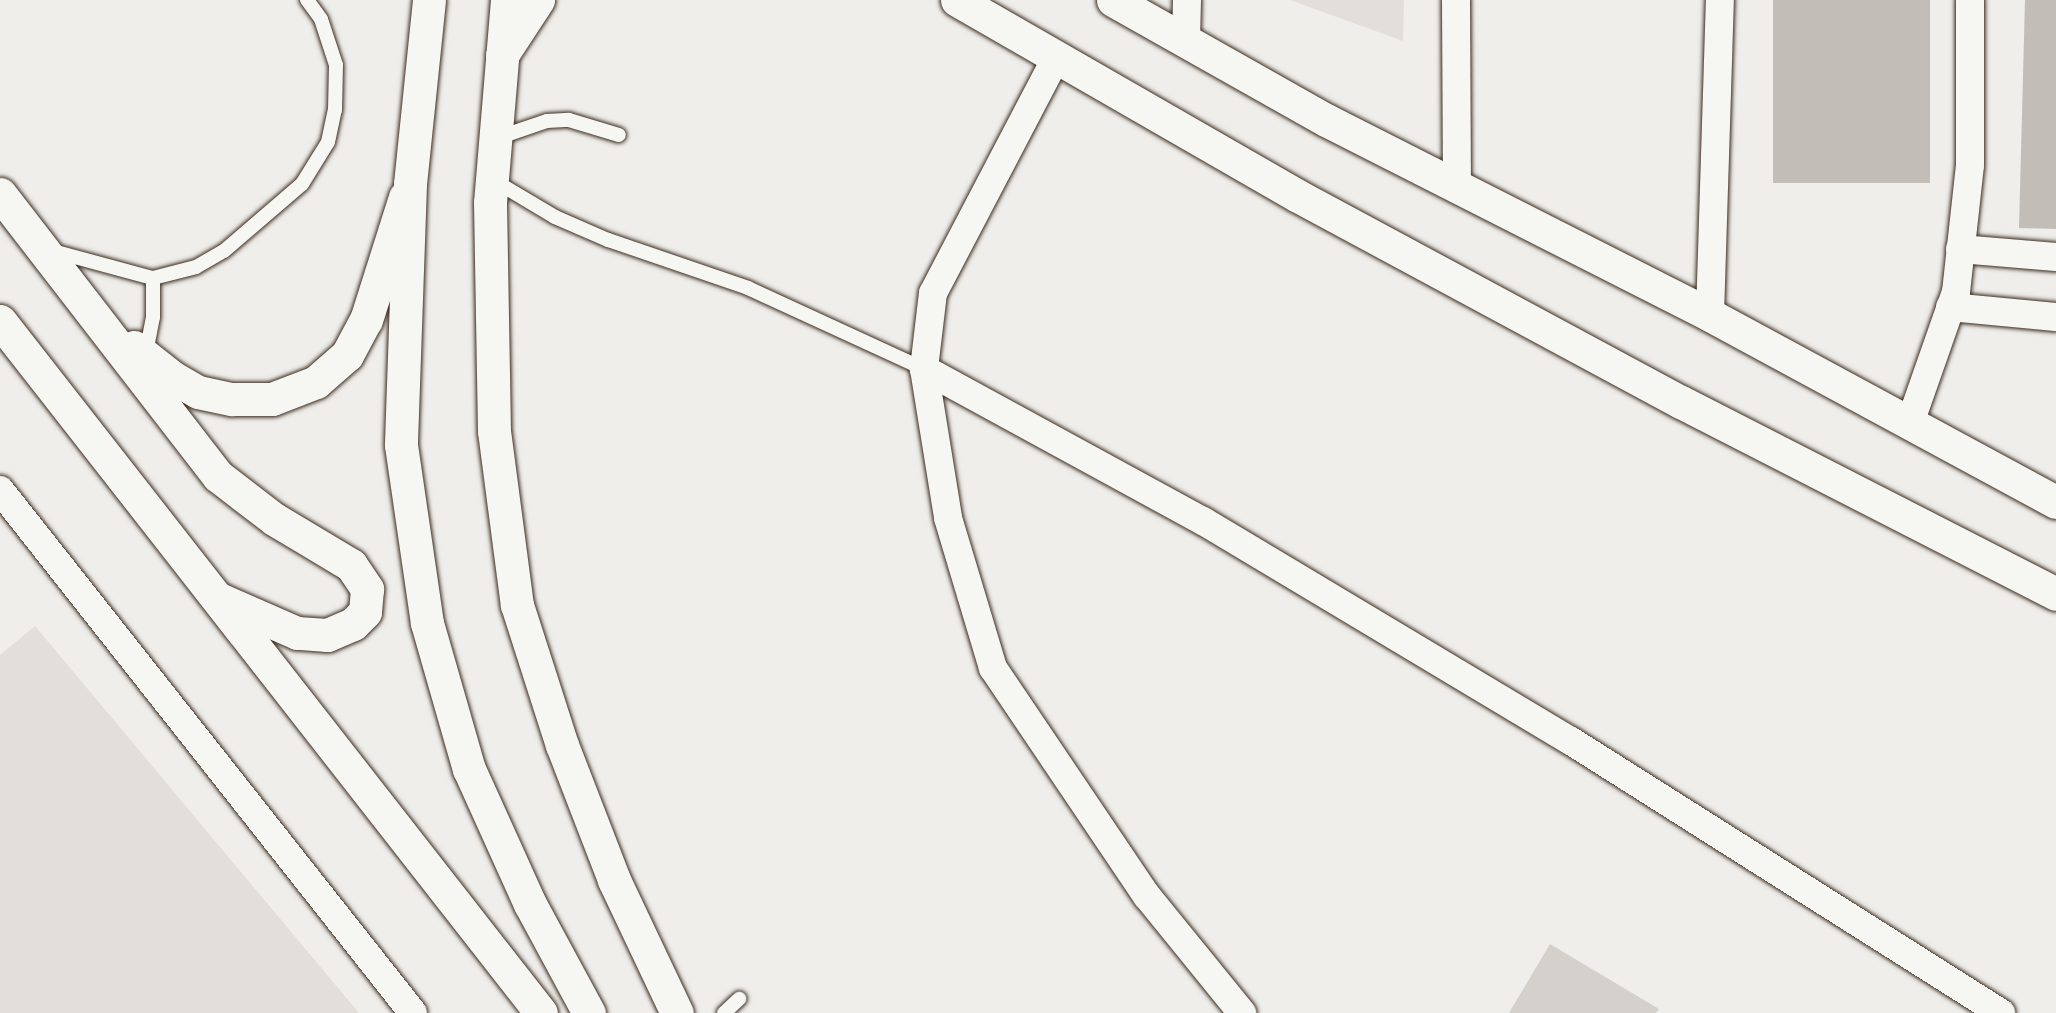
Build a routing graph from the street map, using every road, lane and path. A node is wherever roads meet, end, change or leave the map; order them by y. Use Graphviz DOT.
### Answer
graph roads {
  1 [pos="307,0"];
  2 [pos="429,0"];
  3 [pos="507,0"];
  4 [pos="538,0"];
  5 [pos="957,0"];
  6 [pos="1113,0"];
  7 [pos="1187,0"];
  8 [pos="1456,0"];
  9 [pos="1720,0"];
  10 [pos="1970,0"];
  11 [pos="1186,41"];
  12 [pos="502,55"];
  13 [pos="1056,58"];
  14 [pos="620,135"];
  15 [pos="495,139"];
  16 [pos="492,179"];
  17 [pos="410,184"];
  18 [pos="1457,186"];
  19 [pos="0,195"];
  20 [pos="41,248"];
  21 [pos="1960,249"];
  22 [pos="2056,257"];
  23 [pos="153,278"];
  24 [pos="1950,308"];
  25 [pos="91,312"];
  26 [pos="1710,315"];
  27 [pos="2056,317"];
  28 [pos="0,321"];
  29 [pos="145,356"];
  30 [pos="924,369"];
  31 [pos="1910,423"];
  32 [pos="2056,502"];
  33 [pos="4,505"];
  34 [pos="2056,594"];
  35 [pos="213,596"];
  36 [pos="739,999"];
  37 [pos="413,1013"];
  38 [pos="541,1013"];
  39 [pos="589,1013"];
  40 [pos="677,1013"];
  41 [pos="723,1013"];
  42 [pos="1242,1013"];
  43 [pos="2001,1013"];
  1 -- 23 [label="lane"];
  2 -- 17 [label="main road"];
  3 -- 12 [label="main road"];
  4 -- 12 [label="main road"];
  5 -- 13 [label="main road"];
  6 -- 11 [label="main road"];
  7 -- 11 [label="street"];
  8 -- 18 [label="street"];
  9 -- 26 [label="street"];
  10 -- 21 [label="street"];
  11 -- 18 [label="main road"];
  12 -- 15 [label="main road"];
  13 -- 30 [label="street"];
  13 -- 34 [label="main road"];
  14 -- 15 [label="lane"];
  15 -- 16 [label="main road"];
  16 -- 30 [label="lane"];
  16 -- 40 [label="main road"];
  17 -- 29 [label="main road"];
  17 -- 39 [label="main road"];
  18 -- 26 [label="main road"];
  19 -- 20 [label="main road"];
  20 -- 23 [label="lane"];
  20 -- 25 [label="main road"];
  21 -- 22 [label="street"];
  21 -- 24 [label="street"];
  23 -- 29 [label="lane"];
  24 -- 27 [label="street"];
  24 -- 31 [label="street"];
  25 -- 29 [label="main road"];
  25 -- 35 [label="main road"];
  26 -- 31 [label="main road"];
  28 -- 35 [label="main road"];
  30 -- 42 [label="street"];
  30 -- 43 [label="street"];
  31 -- 32 [label="main road"];
  33 -- 37 [label="street"];
  35 -- 38 [label="main road"];
  36 -- 41 [label="lane"];
}
